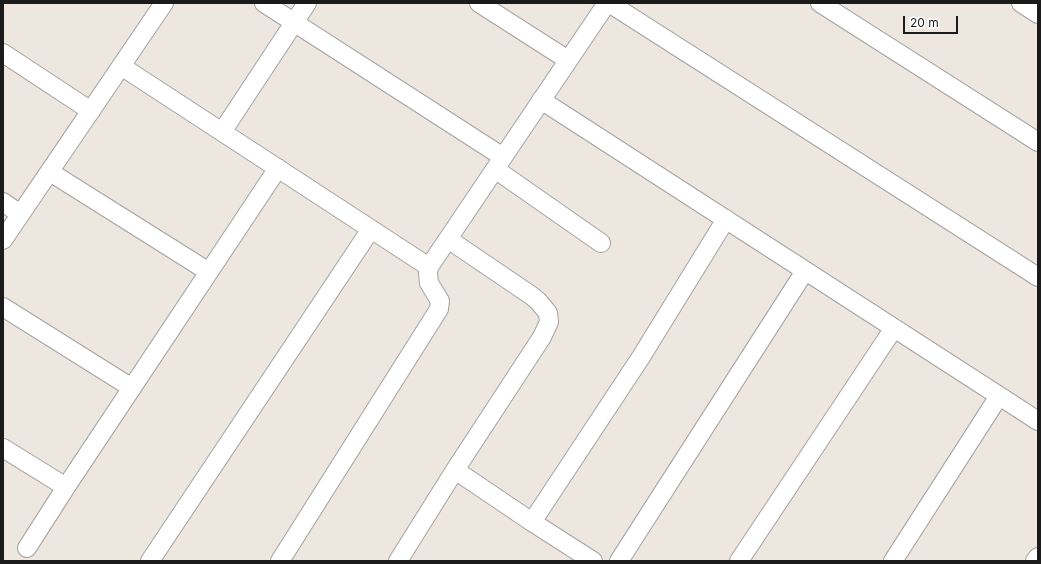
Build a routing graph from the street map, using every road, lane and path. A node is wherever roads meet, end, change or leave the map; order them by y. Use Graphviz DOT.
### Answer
graph roads {
  1 [pos="164,3"];
  2 [pos="264,3"];
  3 [pos="307,3"];
  4 [pos="479,3"];
  5 [pos="608,3"];
  6 [pos="820,3"];
  7 [pos="1021,3"];
  8 [pos="1038,14"];
  9 [pos="294,23"];
  10 [pos="3,53"];
  11 [pos="568,60"];
  12 [pos="121,66"];
  13 [pos="542,100"];
  14 [pos="91,111"];
  15 [pos="222,132"];
  16 [pos="1038,142"];
  17 [pos="499,163"];
  18 [pos="278,168"];
  19 [pos="50,172"];
  20 [pos="3,202"];
  21 [pos="20,214"];
  22 [pos="726,219"];
  23 [pos="371,229"];
  24 [pos="448,239"];
  25 [pos="3,240"];
  26 [pos="601,243"];
  27 [pos="429,267"];
  28 [pos="805,271"];
  29 [pos="209,272"];
  30 [pos="1038,277"];
  31 [pos="3,307"];
  32 [pos="894,328"];
  33 [pos="132,388"];
  34 [pos="999,396"];
  35 [pos="1038,421"];
  36 [pos="3,448"];
  37 [pos="455,470"];
  38 [pos="66,487"];
  39 [pos="532,522"];
  40 [pos="27,548"];
  41 [pos="1038,557"];
  42 [pos="150,561"];
  43 [pos="280,561"];
  44 [pos="398,561"];
  45 [pos="593,561"];
  46 [pos="619,561"];
  47 [pos="739,561"];
  48 [pos="892,561"];
  49 [pos="1035,561"];
  1 -- 12 [label="street"];
  2 -- 9 [label="street"];
  3 -- 9 [label="street"];
  4 -- 11 [label="street"];
  5 -- 11 [label="street"];
  5 -- 30 [label="street"];
  6 -- 16 [label="street"];
  7 -- 8 [label="street"];
  9 -- 15 [label="street"];
  9 -- 17 [label="street"];
  10 -- 14 [label="street"];
  11 -- 13 [label="street"];
  12 -- 14 [label="street"];
  12 -- 15 [label="street"];
  13 -- 17 [label="street"];
  13 -- 22 [label="street"];
  14 -- 19 [label="street"];
  15 -- 18 [label="street"];
  17 -- 24 [label="street"];
  17 -- 26 [label="street"];
  18 -- 23 [label="street"];
  18 -- 29 [label="street"];
  19 -- 21 [label="street"];
  19 -- 29 [label="street"];
  20 -- 21 [label="street"];
  21 -- 25 [label="street"];
  22 -- 28 [label="street"];
  22 -- 39 [label="street"];
  23 -- 27 [label="street"];
  23 -- 42 [label="street"];
  24 -- 27 [label="street"];
  24 -- 37 [label="street"];
  27 -- 43 [label="street"];
  28 -- 32 [label="street"];
  28 -- 46 [label="street"];
  29 -- 33 [label="street"];
  31 -- 33 [label="street"];
  32 -- 34 [label="street"];
  32 -- 47 [label="street"];
  33 -- 38 [label="street"];
  34 -- 35 [label="street"];
  34 -- 48 [label="street"];
  36 -- 38 [label="street"];
  37 -- 39 [label="street"];
  37 -- 44 [label="street"];
  38 -- 40 [label="street"];
  39 -- 45 [label="street"];
  41 -- 49 [label="street"];
}
